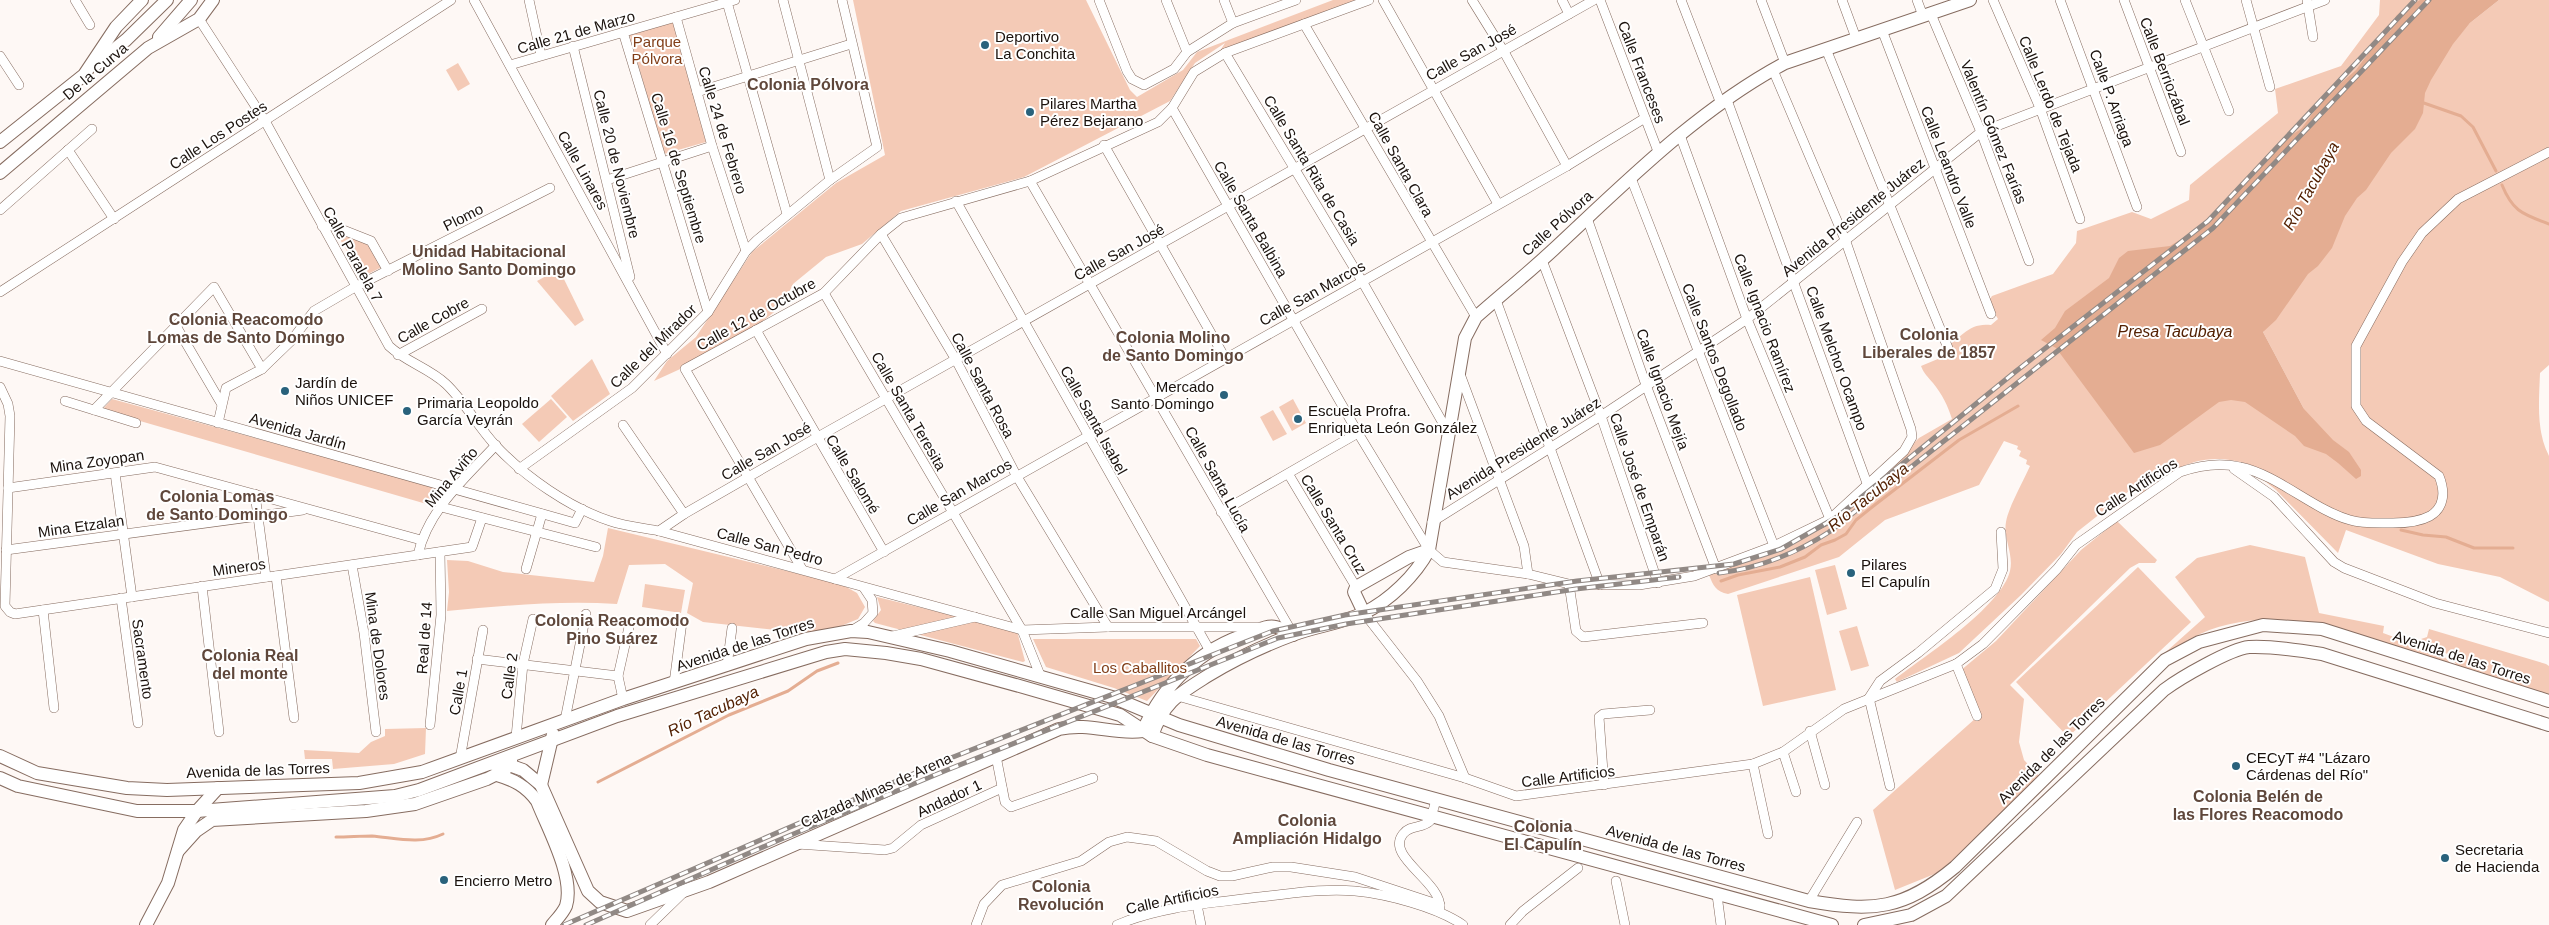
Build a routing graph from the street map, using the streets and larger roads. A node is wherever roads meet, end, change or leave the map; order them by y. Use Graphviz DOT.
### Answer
graph roads {
  1 [pos="75,0"];
  2 [pos="142,0"];
  3 [pos="167,0"];
  4 [pos="191,0"];
  5 [pos="213,0"];
  6 [pos="451,0"];
  7 [pos="474,0"];
  8 [pos="529,0"];
  9 [pos="783,0"];
  10 [pos="842,0"];
  11 [pos="1099,0"];
  12 [pos="1166,0"];
  13 [pos="1224,0"];
  14 [pos="1296,0"];
  15 [pos="1369,0"];
  16 [pos="1383,0"];
  17 [pos="1472,0"];
  18 [pos="1562,0"];
  19 [pos="1594,0"];
  20 [pos="1600,0"];
  21 [pos="1681,0"];
  22 [pos="1761,0"];
  23 [pos="1842,0"];
  24 [pos="1917,0"];
  25 [pos="1970,0"];
  26 [pos="1994,0"];
  27 [pos="2060,0"];
  28 [pos="2124,0"];
  29 [pos="2185,0"];
  30 [pos="2246,0"];
  31 [pos="2325,0"];
  32 [pos="731,1"];
  33 [pos="1283,2"];
  34 [pos="2308,3"];
  35 [pos="1569,14"];
  36 [pos="1927,15"];
  37 [pos="676,17"];
  38 [pos="200,19"];
  39 [pos="1233,23"];
  40 [pos="1304,24"];
  41 [pos="90,25"];
  42 [pos="2254,26"];
  43 [pos="1882,30"];
  44 [pos="623,32"];
  45 [pos="2313,37"];
  46 [pos="1856,38"];
  47 [pos="851,44"];
  48 [pos="573,46"];
  49 [pos="148,48"];
  50 [pos="2204,48"];
  51 [pos="1826,49"];
  52 [pos="1503,50"];
  53 [pos="1187,52"];
  54 [pos="1225,53"];
  55 [pos="541,55"];
  56 [pos="0,56"];
  57 [pos="800,60"];
  58 [pos="1785,63"];
  59 [pos="510,65"];
  60 [pos="2149,68"];
  61 [pos="1773,70"];
  62 [pos="84,75"];
  63 [pos="749,76"];
  64 [pos="18,86"];
  65 [pos="2270,87"];
  66 [pos="2094,89"];
  67 [pos="1432,90"];
  68 [pos="697,92"];
  69 [pos="1724,102"];
  70 [pos="1172,108"];
  71 [pos="2040,108"];
  72 [pos="2229,111"];
  73 [pos="1645,118"];
  74 [pos="265,121"];
  75 [pos="92,129"];
  76 [pos="1366,129"];
  77 [pos="1980,132"];
  78 [pos="1680,135"];
  79 [pos="0,142"];
  80 [pos="1104,145"];
  81 [pos="712,146"];
  82 [pos="68,150"];
  83 [pos="2181,152"];
  84 [pos="2549,152"];
  85 [pos="1659,154"];
  86 [pos="663,161"];
  87 [pos="1567,166"];
  88 [pos="1294,169"];
  89 [pos="1936,169"];
  90 [pos="0,173"];
  91 [pos="1631,178"];
  92 [pos="607,180"];
  93 [pos="830,180"];
  94 [pos="1030,181"];
  95 [pos="550,188"];
  96 [pos="956,202"];
  97 [pos="1498,204"];
  98 [pos="2137,206"];
  99 [pos="1228,207"];
  100 [pos="1889,207"];
  101 [pos="0,210"];
  102 [pos="788,214"];
  103 [pos="1587,218"];
  104 [pos="114,219"];
  105 [pos="2080,219"];
  106 [pos="322,226"];
  107 [pos="881,234"];
  108 [pos="1430,242"];
  109 [pos="1846,242"];
  110 [pos="1159,245"];
  111 [pos="746,251"];
  112 [pos="1542,260"];
  113 [pos="2029,261"];
  114 [pos="388,271"];
  115 [pos="1362,281"];
  116 [pos="1795,283"];
  117 [pos="1091,284"];
  118 [pos="355,287"];
  119 [pos="633,289"];
  120 [pos="0,292"];
  121 [pos="824,293"];
  122 [pos="1496,300"];
  123 [pos="482,309"];
  124 [pos="708,312"];
  125 [pos="1991,314"];
  126 [pos="1476,317"];
  127 [pos="1293,319"];
  128 [pos="1747,319"];
  129 [pos="1024,322"];
  130 [pos="176,326"];
  131 [pos="756,330"];
  132 [pos="1948,348"];
  133 [pos="1698,351"];
  134 [pos="667,354"];
  135 [pos="398,355"];
  136 [pos="1225,358"];
  137 [pos="956,360"];
  138 [pos="0,361"];
  139 [pos="262,369"];
  140 [pos="1458,370"];
  141 [pos="1646,385"];
  142 [pos="0,387"];
  143 [pos="110,392"];
  144 [pos="1156,396"];
  145 [pos="887,398"];
  146 [pos="65,401"];
  147 [pos="221,403"];
  148 [pos="94,410"];
  149 [pos="1601,416"];
  150 [pos="136,423"];
  151 [pos="218,423"];
  152 [pos="623,425"];
  153 [pos="1448,432"];
  154 [pos="1358,433"];
  155 [pos="1087,435"];
  156 [pos="816,438"];
  157 [pos="496,445"];
  158 [pos="1551,447"];
  159 [pos="2228,465"];
  160 [pos="519,470"];
  161 [pos="115,473"];
  162 [pos="1016,475"];
  163 [pos="1289,475"];
  164 [pos="749,477"];
  165 [pos="1500,478"];
  166 [pos="1868,486"];
  167 [pos="8,488"];
  168 [pos="454,489"];
  169 [pos="255,494"];
  170 [pos="441,507"];
  171 [pos="309,509"];
  172 [pos="582,509"];
  173 [pos="951,512"];
  174 [pos="1221,512"];
  175 [pos="542,514"];
  176 [pos="684,514"];
  177 [pos="258,516"];
  178 [pos="482,518"];
  179 [pos="1830,519"];
  180 [pos="1432,522"];
  181 [pos="659,531"];
  182 [pos="537,532"];
  183 [pos="2001,532"];
  184 [pos="124,534"];
  185 [pos="421,540"];
  186 [pos="1774,546"];
  187 [pos="596,547"];
  188 [pos="6,550"];
  189 [pos="1429,550"];
  190 [pos="440,552"];
  191 [pos="884,552"];
  192 [pos="418,555"];
  193 [pos="352,564"];
  194 [pos="526,569"];
  195 [pos="802,569"];
  196 [pos="1716,569"];
  197 [pos="1528,574"];
  198 [pos="276,576"];
  199 [pos="266,577"];
  200 [pos="835,579"];
  201 [pos="1658,583"];
  202 [pos="1569,584"];
  203 [pos="1600,585"];
  204 [pos="202,586"];
  205 [pos="1356,587"];
  206 [pos="864,588"];
  207 [pos="132,596"];
  208 [pos="121,598"];
  209 [pos="43,610"];
  210 [pos="1364,613"];
  211 [pos="586,614"];
  212 [pos="975,616"];
  213 [pos="533,619"];
  214 [pos="682,622"];
  215 [pos="1703,623"];
  216 [pos="629,627"];
  217 [pos="1108,627"];
  218 [pos="1267,627"];
  219 [pos="732,628"];
  220 [pos="1198,629"];
  221 [pos="483,630"];
  222 [pos="1022,630"];
  223 [pos="851,631"];
  224 [pos="2549,633"];
  225 [pos="1293,635"];
  226 [pos="892,636"];
  227 [pos="1210,651"];
  228 [pos="478,659"];
  229 [pos="523,664"];
  230 [pos="1956,664"];
  231 [pos="727,666"];
  232 [pos="573,671"];
  233 [pos="1040,675"];
  234 [pos="618,676"];
  235 [pos="674,683"];
  236 [pos="1169,694"];
  237 [pos="1869,698"];
  238 [pos="623,699"];
  239 [pos="2549,702"];
  240 [pos="54,708"];
  241 [pos="1650,710"];
  242 [pos="1155,715"];
  243 [pos="1977,716"];
  244 [pos="294,718"];
  245 [pos="561,721"];
  246 [pos="138,723"];
  247 [pos="430,725"];
  248 [pos="2549,725"];
  249 [pos="1810,731"];
  250 [pos="219,732"];
  251 [pos="376,732"];
  252 [pos="1147,734"];
  253 [pos="516,737"];
  254 [pos="551,739"];
  255 [pos="1783,752"];
  256 [pos="514,753"];
  257 [pos="0,756"];
  258 [pos="996,756"];
  259 [pos="460,759"];
  260 [pos="1753,764"];
  261 [pos="509,765"];
  262 [pos="493,769"];
  263 [pos="0,778"];
  264 [pos="1093,778"];
  265 [pos="1465,778"];
  266 [pos="2046,778"];
  267 [pos="541,785"];
  268 [pos="1825,785"];
  269 [pos="1604,786"];
  270 [pos="1890,786"];
  271 [pos="218,788"];
  272 [pos="1002,788"];
  273 [pos="2059,789"];
  274 [pos="1796,792"];
  275 [pos="1436,800"];
  276 [pos="172,811"];
  277 [pos="197,811"];
  278 [pos="1432,817"];
  279 [pos="1857,822"];
  280 [pos="184,830"];
  281 [pos="1768,834"];
  282 [pos="794,844"];
  283 [pos="178,851"];
  284 [pos="1578,868"];
  285 [pos="1616,881"];
  286 [pos="1767,890"];
  287 [pos="685,891"];
  288 [pos="1717,895"];
  289 [pos="1809,901"];
  290 [pos="1197,905"];
  291 [pos="1760,906"];
  292 [pos="1439,909"];
  293 [pos="146,925"];
  294 [pos="552,925"];
  295 [pos="650,925"];
  296 [pos="976,925"];
  297 [pos="1117,925"];
  298 [pos="1201,925"];
  299 [pos="1463,925"];
  300 [pos="1510,925"];
  301 [pos="1625,925"];
  302 [pos="1722,925"];
  303 [pos="1832,925"];
  304 [pos="1864,925"];
  1 -- 41 [label="street"];
  2 -- 62 [label="street, De la Curva"];
  3 -- 62 [label="street"];
  4 -- 49 [label="street"];
  5 -- 38 [label="street, De la Curva"];
  6 -- 74 [label="street, Calle Los Postes"];
  7 -- 59 [label="street, Calle Linares"];
  8 -- 55 [label="street"];
  9 -- 57 [label="street"];
  10 -- 47 [label="street"];
  11 -- 53 [label="street"];
  12 -- 53 [label="street"];
  13 -- 39 [label="street"];
  14 -- 33 [label="street"];
  15 -- 40 [label="street"];
  16 -- 67 [label="street"];
  17 -- 52 [label="street"];
  18 -- 35 [label="street"];
  19 -- 35 [label="street, Calle San José"];
  20 -- 73 [label="street, Calle Franceses"];
  21 -- 69 [label="street, Calle Melchor Ocampo"];
  22 -- 58 [label="street"];
  23 -- 46 [label="street"];
  24 -- 36 [label="street, Valentín Gómez Farías"];
  25 -- 36 [label="street, Calle Pólvora"];
  26 -- 71 [label="street, Calle Lerdo de Tejada"];
  27 -- 66 [label="street, Calle P. Arriaga"];
  28 -- 60 [label="street, Calle Berriozábal"];
  29 -- 50 [label="street"];
  30 -- 42 [label="street"];
  31 -- 34 [label="street, Avenida Presidente Juárez"];
  32 -- 37 [label="street, Calle 21 de Marzo"];
  32 -- 63 [label="street"];
  33 -- 39 [label="street"];
  34 -- 42 [label="street, Avenida Presidente Juárez"];
  34 -- 45 [label="street"];
  35 -- 52 [label="street, Calle San José"];
  36 -- 43 [label="street, Calle Pólvora"];
  36 -- 77 [label="street, Valentín Gómez Farías"];
  37 -- 44 [label="street, Calle 21 de Marzo"];
  37 -- 68 [label="street, Calle 24 de Febrero"];
  38 -- 49 [label="street, De la Curva"];
  38 -- 74 [label="street, Calle Paralela 7"];
  39 -- 53 [label="street"];
  40 -- 54 [label="street"];
  40 -- 76 [label="street, Calle Santa Clara"];
  42 -- 50 [label="street, Avenida Presidente Juárez"];
  42 -- 65 [label="street"];
  43 -- 46 [label="street, Calle Pólvora"];
  43 -- 89 [label="street, Calle Leandro Valle"];
  44 -- 48 [label="street, Calle 21 de Marzo"];
  44 -- 86 [label="street, Calle 16 de Septiembre"];
  46 -- 51 [label="street, Calle Pólvora"];
  47 -- 57 [label="street"];
  47 -- 93 [label="street, Calle del Mirador"];
  48 -- 55 [label="street, Calle 21 de Marzo"];
  48 -- 92 [label="street, Calle 20 de Noviembre"];
  49 -- 90 [label="street, De la Curva"];
  50 -- 60 [label="street, Avenida Presidente Juárez"];
  50 -- 72 [label="street"];
  51 -- 58 [label="street, Calle Pólvora"];
  51 -- 100 [label="street"];
  52 -- 67 [label="street, Calle San José"];
  52 -- 87 [label="street"];
  54 -- 70 [label="street"];
  54 -- 88 [label="street, Calle Santa Rita de Casia"];
  55 -- 59 [label="street, Calle 21 de Marzo"];
  56 -- 64 [label="street"];
  57 -- 63 [label="street"];
  57 -- 93 [label="street"];
  58 -- 61 [label="street, Calle Pólvora"];
  59 -- 119 [label="street, Calle Linares"];
  60 -- 66 [label="street, Avenida Presidente Juárez"];
  60 -- 83 [label="street, Calle Berriozábal"];
  61 -- 69 [label="street, Calle Pólvora"];
  61 -- 109 [label="street"];
  62 -- 79 [label="street, De la Curva"];
  63 -- 68 [label="street"];
  63 -- 102 [label="street"];
  66 -- 71 [label="street, Avenida Presidente Juárez"];
  66 -- 98 [label="street, Calle P. Arriaga"];
  67 -- 76 [label="street, Calle San José"];
  67 -- 97 [label="street"];
  68 -- 81 [label="street, Calle 24 de Febrero"];
  69 -- 78 [label="street, Calle Pólvora"];
  69 -- 116 [label="street, Calle Melchor Ocampo"];
  70 -- 80 [label="street"];
  70 -- 99 [label="street, Calle Santa Balbina"];
  71 -- 77 [label="street, Avenida Presidente Juárez"];
  71 -- 105 [label="street, Calle Lerdo de Tejada"];
  73 -- 85 [label="street, Calle Franceses"];
  73 -- 87 [label="street, Calle San Marcos"];
  74 -- 104 [label="street, Calle Los Postes"];
  74 -- 106 [label="street, Calle Paralela 7"];
  75 -- 82 [label="street"];
  76 -- 88 [label="street, Calle San José"];
  76 -- 108 [label="street, Calle Santa Clara"];
  77 -- 89 [label="street, Avenida Presidente Juárez"];
  77 -- 113 [label="street, Valentín Gómez Farías"];
  78 -- 85 [label="street, Calle Pólvora"];
  78 -- 128 [label="street, Calle Ignacio Ramírez"];
  80 -- 94 [label="street"];
  80 -- 110 [label="street"];
  81 -- 86 [label="street"];
  81 -- 111 [label="street, Calle 24 de Febrero"];
  82 -- 101 [label="street"];
  82 -- 104 [label="street"];
  84 -- 159 [label="street, Calle Artificios"];
  85 -- 91 [label="street, Calle Pólvora"];
  86 -- 92 [label="street"];
  86 -- 124 [label="street, Calle 16 de Septiembre"];
  87 -- 97 [label="street, Calle San Marcos"];
  88 -- 99 [label="street, Calle San José"];
  88 -- 115 [label="street, Calle Santa Rita de Casia"];
  89 -- 100 [label="street, Avenida Presidente Juárez"];
  89 -- 125 [label="street, Calle Leandro Valle"];
  91 -- 103 [label="street, Calle Pólvora"];
  91 -- 133 [label="street, Calle Santos Degollado"];
  92 -- 119 [label="street, Calle 20 de Noviembre"];
  93 -- 102 [label="street, Calle del Mirador"];
  94 -- 96 [label="street"];
  94 -- 117 [label="street, Calle Santa Lucía"];
  95 -- 114 [label="street, Plomo"];
  96 -- 107 [label="street, Calle 12 de Octubre"];
  96 -- 129 [label="street, Calle Santa Isabel"];
  97 -- 108 [label="street, Calle San Marcos"];
  99 -- 110 [label="street, Calle San José"];
  99 -- 127 [label="street, Calle Santa Balbina"];
  100 -- 109 [label="street, Avenida Presidente Juárez"];
  100 -- 132 [label="street"];
  102 -- 111 [label="street, Calle del Mirador"];
  103 -- 112 [label="street, Calle Pólvora"];
  103 -- 141 [label="street, Calle Ignacio Mejía"];
  104 -- 120 [label="street, Calle Los Postes"];
  106 -- 114 [label="street"];
  106 -- 118 [label="street, Calle Paralela 7"];
  107 -- 121 [label="street, Calle 12 de Octubre"];
  107 -- 137 [label="street, Calle Santa Rosa"];
  108 -- 115 [label="street, Calle San Marcos"];
  108 -- 126 [label="street, Calle Santa Clara"];
  109 -- 116 [label="street, Avenida Presidente Juárez"];
  109 -- 166 [label="street"];
  110 -- 117 [label="street, Calle San José"];
  110 -- 136 [label="street"];
  111 -- 124 [label="street, Calle del Mirador"];
  112 -- 122 [label="street, Calle Pólvora"];
  112 -- 149 [label="street, Calle José de Emparán"];
  114 -- 118 [label="street, Plomo"];
  115 -- 127 [label="street, Calle San Marcos"];
  115 -- 153 [label="street, Calle Santa Rita de Casia"];
  116 -- 128 [label="street, Avenida Presidente Juárez"];
  116 -- 166 [label="street, Calle Melchor Ocampo"];
  117 -- 129 [label="street, Calle San José"];
  117 -- 144 [label="street, Calle Santa Lucía"];
  118 -- 135 [label="street, Calle Paralela 7"];
  118 -- 139 [label="street, Plomo"];
  119 -- 134 [label="street, Calle Linares"];
  121 -- 131 [label="street, Calle 12 de Octubre"];
  121 -- 145 [label="street, Calle Santa Teresita"];
  122 -- 126 [label="street, Calle Pólvora"];
  122 -- 158 [label="street"];
  123 -- 135 [label="street, Calle Cobre"];
  124 -- 134 [label="street, Calle del Mirador"];
  126 -- 140 [label="street, Calle Pólvora"];
  127 -- 136 [label="street, Calle San Marcos"];
  127 -- 154 [label="street, Calle Santa Balbina"];
  128 -- 133 [label="street, Avenida Presidente Juárez"];
  128 -- 179 [label="street, Calle Ignacio Ramírez"];
  129 -- 137 [label="street, Calle San José"];
  129 -- 155 [label="street, Calle Santa Isabel"];
  130 -- 139 [label="street"];
  130 -- 143 [label="street"];
  130 -- 147 [label="street"];
  131 -- 156 [label="street, Calle Salomé"];
  131 -- 164 [label="street, Calle 12 de Octubre"];
  133 -- 141 [label="street, Avenida Presidente Juárez"];
  133 -- 186 [label="street, Calle Santos Degollado"];
  134 -- 160 [label="street, Calle del Mirador"];
  135 -- 157 [label="street, Calle Paralela 7"];
  136 -- 144 [label="street, Calle San Marcos"];
  137 -- 145 [label="street, Calle San José"];
  137 -- 162 [label="street, Calle Santa Rosa"];
  138 -- 143 [label="street, Avenida Jardín"];
  139 -- 147 [label="street, Plomo"];
  140 -- 153 [label="street, Calle Pólvora"];
  140 -- 165 [label="street"];
  141 -- 149 [label="street, Avenida Presidente Juárez"];
  141 -- 196 [label="street, Calle Ignacio Mejía"];
  142 -- 167 [label="street"];
  143 -- 148 [label="street"];
  143 -- 151 [label="street, Avenida Jardín"];
  144 -- 155 [label="street, Calle San Marcos"];
  144 -- 174 [label="street, Calle Santa Lucía"];
  145 -- 156 [label="street, Calle San José"];
  145 -- 173 [label="street, Calle Santa Teresita"];
  146 -- 148 [label="street"];
  147 -- 151 [label="street"];
  148 -- 150 [label="street"];
  149 -- 158 [label="street, Avenida Presidente Juárez"];
  149 -- 201 [label="street, Calle José de Emparán"];
  151 -- 168 [label="street, Avenida Jardín"];
  152 -- 176 [label="street"];
  153 -- 180 [label="street, Calle Pólvora"];
  154 -- 163 [label="street"];
  154 -- 189 [label="street, Calle Santa Balbina"];
  155 -- 162 [label="street, Calle San Marcos"];
  155 -- 220 [label="street, Calle Santa Isabel"];
  156 -- 164 [label="street, Calle San José"];
  156 -- 191 [label="street, Calle Salomé"];
  157 -- 160 [label="street, Calle Paralela 7"];
  157 -- 168 [label="street, Mina Aviño"];
  158 -- 165 [label="street, Avenida Presidente Juárez"];
  158 -- 203 [label="street"];
  159 -- 224 [label="street"];
  159 -- 230 [label="street, Calle Artificios"];
  160 -- 172 [label="street, Calle San Pedro"];
  161 -- 167 [label="street, Mina Zoyopan"];
  161 -- 169 [label="street, Mina Zoyopan"];
  161 -- 184 [label="street"];
  162 -- 173 [label="street, Calle San Marcos"];
  162 -- 217 [label="street, Calle Santa Rosa"];
  163 -- 174 [label="street"];
  163 -- 205 [label="street, Calle Santa Cruz"];
  164 -- 176 [label="street, Calle San José"];
  164 -- 195 [label="street"];
  165 -- 180 [label="street, Avenida Presidente Juárez"];
  165 -- 197 [label="street"];
  166 -- 179 [label="street"];
  167 -- 188 [label="street"];
  168 -- 170 [label="street, Mina Aviño"];
  168 -- 175 [label="street, Avenida Jardín"];
  169 -- 171 [label="street, Mina Zoyopan"];
  169 -- 177 [label="street"];
  170 -- 178 [label="street"];
  170 -- 185 [label="street, Mina Aviño"];
  171 -- 177 [label="street, Mina Etzalan"];
  171 -- 185 [label="street, Mina Zoyopan"];
  172 -- 175 [label="street, Avenida Jardín"];
  172 -- 181 [label="street, Calle San Pedro"];
  173 -- 191 [label="street, Calle San Marcos"];
  173 -- 222 [label="street, Calle Santa Teresita"];
  174 -- 225 [label="street, Calle Santa Lucía"];
  175 -- 182 [label="street"];
  176 -- 181 [label="street, Calle San José"];
  177 -- 184 [label="street, Mina Etzalan"];
  177 -- 199 [label="street"];
  178 -- 182 [label="street"];
  178 -- 190 [label="street, Mineros"];
  179 -- 186 [label="street"];
  180 -- 189 [label="street, Calle Pólvora"];
  181 -- 195 [label="street, Calle San Pedro"];
  182 -- 187 [label="street"];
  182 -- 194 [label="street"];
  183 -- 237 [label="street, Calle Artificios"];
  184 -- 188 [label="street, Mina Etzalan"];
  184 -- 207 [label="street"];
  185 -- 192 [label="street, Mina Aviño"];
  186 -- 196 [label="street"];
  188 -- 209 [label="street, Mineros"];
  189 -- 197 [label="street"];
  189 -- 205 [label="street"];
  189 -- 210 [label="street"];
  190 -- 192 [label="street, Mineros"];
  190 -- 247 [label="street, Real de 14"];
  191 -- 200 [label="street, Calle San Marcos"];
  192 -- 193 [label="street, Mineros"];
  193 -- 198 [label="street, Mineros"];
  193 -- 251 [label="street, Mina de Dolores"];
  195 -- 200 [label="street, Calle San Pedro"];
  196 -- 201 [label="street"];
  197 -- 202 [label="street"];
  198 -- 199 [label="street, Mineros"];
  198 -- 244 [label="street"];
  199 -- 204 [label="street, Mineros"];
  200 -- 206 [label="street, Calle San Pedro"];
  201 -- 203 [label="street"];
  202 -- 203 [label="street"];
  202 -- 215 [label="street"];
  204 -- 207 [label="street, Mineros"];
  204 -- 250 [label="street"];
  205 -- 210 [label="street"];
  206 -- 212 [label="street, Calle San Pedro"];
  206 -- 223 [label="street"];
  207 -- 208 [label="street, Mineros"];
  208 -- 209 [label="street, Mineros"];
  208 -- 246 [label="street, Sacramento"];
  209 -- 240 [label="street"];
  210 -- 225 [label="street"];
  210 -- 265 [label="street"];
  211 -- 232 [label="street"];
  212 -- 222 [label="street, Calle San Pedro"];
  212 -- 226 [label="street"];
  213 -- 229 [label="street, Calle 2"];
  214 -- 235 [label="street"];
  216 -- 234 [label="street"];
  217 -- 220 [label="street, Calle San Miguel Arcángel"];
  217 -- 222 [label="street, Calle San Miguel Arcángel"];
  218 -- 220 [label="street, Calle San Miguel Arcángel"];
  218 -- 225 [label="street, Calle San Miguel Arcángel"];
  218 -- 227 [label="street"];
  219 -- 231 [label="street"];
  220 -- 227 [label="street, Calle Santa Isabel"];
  221 -- 228 [label="street, Calle 1"];
  222 -- 233 [label="street, Calle Santa Teresita"];
  223 -- 226 [label="street, Avenida de las Torres"];
  223 -- 231 [label="street, Avenida de las Torres"];
  225 -- 236 [label="street"];
  226 -- 233 [label="street, Avenida de las Torres"];
  227 -- 236 [label="street"];
  228 -- 229 [label="street"];
  228 -- 259 [label="street, Calle 1"];
  229 -- 232 [label="street"];
  229 -- 253 [label="street, Calle 2"];
  230 -- 237 [label="street, Calle Artificios"];
  230 -- 243 [label="street"];
  231 -- 235 [label="street, Avenida de las Torres"];
  232 -- 234 [label="street"];
  232 -- 245 [label="street"];
  233 -- 242 [label="street, Avenida de las Torres"];
  234 -- 238 [label="street"];
  235 -- 238 [label="street, Avenida de las Torres"];
  236 -- 242 [label="street"];
  236 -- 265 [label="street, Calle Artificios"];
  237 -- 249 [label="street, Calle Artificios"];
  237 -- 270 [label="street"];
  238 -- 245 [label="street, Avenida de las Torres"];
  239 -- 266 [label="street, Avenida de las Torres"];
  241 -- 269 [label="street"];
  242 -- 252 [label="street"];
  242 -- 275 [label="street, Avenida de las Torres"];
  245 -- 253 [label="street, Avenida de las Torres"];
  245 -- 254 [label="street"];
  248 -- 273 [label="street"];
  249 -- 255 [label="street, Calle Artificios"];
  249 -- 268 [label="street"];
  252 -- 254 [label="street, Avenida de las Torres"];
  252 -- 258 [label="street, Calzada Minas de Arena"];
  252 -- 278 [label="street, Avenida de las Torres"];
  253 -- 256 [label="street, Avenida de las Torres"];
  253 -- 259 [label="street, Avenida de las Torres"];
  254 -- 256 [label="street, Avenida de las Torres"];
  254 -- 267 [label="street"];
  255 -- 260 [label="street, Calle Artificios"];
  255 -- 274 [label="street"];
  256 -- 261 [label="street, Avenida de las Torres"];
  256 -- 262 [label="street, Avenida de las Torres"];
  257 -- 271 [label="street, Avenida de las Torres"];
  258 -- 272 [label="street"];
  258 -- 282 [label="street, Calzada Minas de Arena"];
  259 -- 271 [label="street, Avenida de las Torres"];
  260 -- 269 [label="street, Calle Artificios"];
  260 -- 281 [label="street"];
  261 -- 262 [label="street, Avenida de las Torres"];
  261 -- 267 [label="street"];
  262 -- 277 [label="street, Avenida de las Torres"];
  262 -- 283 [label="street, Avenida de las Torres"];
  262 -- 294 [label="street"];
  263 -- 276 [label="street, Avenida de las Torres"];
  264 -- 272 [label="street"];
  265 -- 269 [label="street, Calle Artificios"];
  266 -- 273 [label="street"];
  266 -- 289 [label="street, Avenida de las Torres"];
  267 -- 287 [label="street, Calzada Minas de Arena"];
  271 -- 277 [label="street"];
  272 -- 282 [label="street, Andador 1"];
  273 -- 304 [label="street"];
  275 -- 278 [label="street"];
  275 -- 286 [label="street, Avenida de las Torres"];
  276 -- 277 [label="street, Avenida de las Torres"];
  276 -- 280 [label="street"];
  277 -- 280 [label="street"];
  278 -- 288 [label="street, Avenida de las Torres"];
  278 -- 292 [label="street"];
  279 -- 289 [label="street"];
  280 -- 283 [label="street"];
  282 -- 287 [label="street, Calzada Minas de Arena"];
  283 -- 293 [label="street"];
  284 -- 300 [label="street"];
  285 -- 301 [label="street"];
  286 -- 289 [label="street, Avenida de las Torres"];
  286 -- 291 [label="street"];
  287 -- 295 [label="street"];
  288 -- 291 [label="street, Avenida de las Torres"];
  288 -- 302 [label="street"];
  290 -- 292 [label="street, Calle Artificios"];
  290 -- 297 [label="street, Calle Artificios"];
  290 -- 298 [label="street"];
  291 -- 303 [label="street, Avenida de las Torres"];
  292 -- 296 [label="street"];
  292 -- 299 [label="street"];
}
